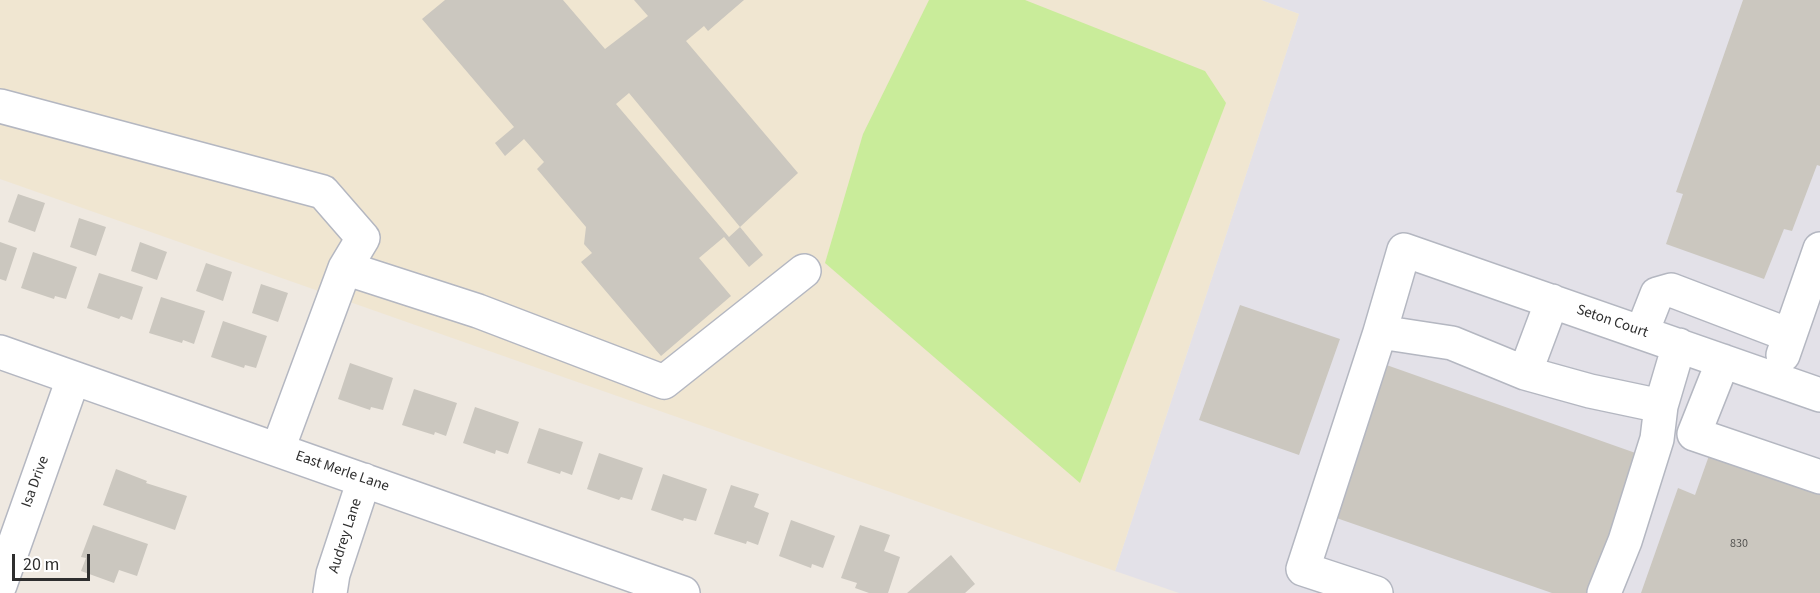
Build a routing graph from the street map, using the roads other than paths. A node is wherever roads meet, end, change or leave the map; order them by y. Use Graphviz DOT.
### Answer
graph roads {
  1 [pos="0,106"];
  2 [pos="1820,249"];
  3 [pos="345,268"];
  4 [pos="804,271"];
  5 [pos="1552,301"];
  6 [pos="1380,332"];
  7 [pos="1642,332"];
  8 [pos="1790,335"];
  9 [pos="1678,345"];
  10 [pos="0,352"];
  11 [pos="1723,361"];
  12 [pos="1525,373"];
  13 [pos="73,379"];
  14 [pos="1774,379"];
  15 [pos="1820,395"];
  16 [pos="1661,406"];
  17 [pos="278,449"];
  18 [pos="1818,471"];
  19 [pos="364,480"];
  20 [pos="0,585"];
  21 [pos="330,593"];
  22 [pos="683,593"];
  23 [pos="1376,593"];
  24 [pos="1604,593"];
  1 -- 3 [label="street"];
  2 -- 8 [label="street"];
  3 -- 4 [label="street"];
  3 -- 17 [label="street"];
  5 -- 6 [label="street, Seton Court"];
  5 -- 7 [label="street, Seton Court"];
  5 -- 12 [label="street"];
  6 -- 12 [label="street"];
  6 -- 23 [label="street"];
  7 -- 8 [label="street"];
  7 -- 9 [label="street, Seton Court"];
  8 -- 14 [label="street"];
  9 -- 11 [label="street, Seton Court"];
  9 -- 16 [label="street"];
  10 -- 13 [label="street, East Merle Lane"];
  11 -- 14 [label="street, Seton Court"];
  11 -- 18 [label="street"];
  12 -- 16 [label="street"];
  13 -- 17 [label="street, East Merle Lane"];
  13 -- 20 [label="street, Isa Drive"];
  14 -- 15 [label="street, Seton Court"];
  16 -- 24 [label="street"];
  17 -- 19 [label="street, East Merle Lane"];
  19 -- 21 [label="street, Audrey Lane"];
  19 -- 22 [label="street, East Merle Lane"];
}
